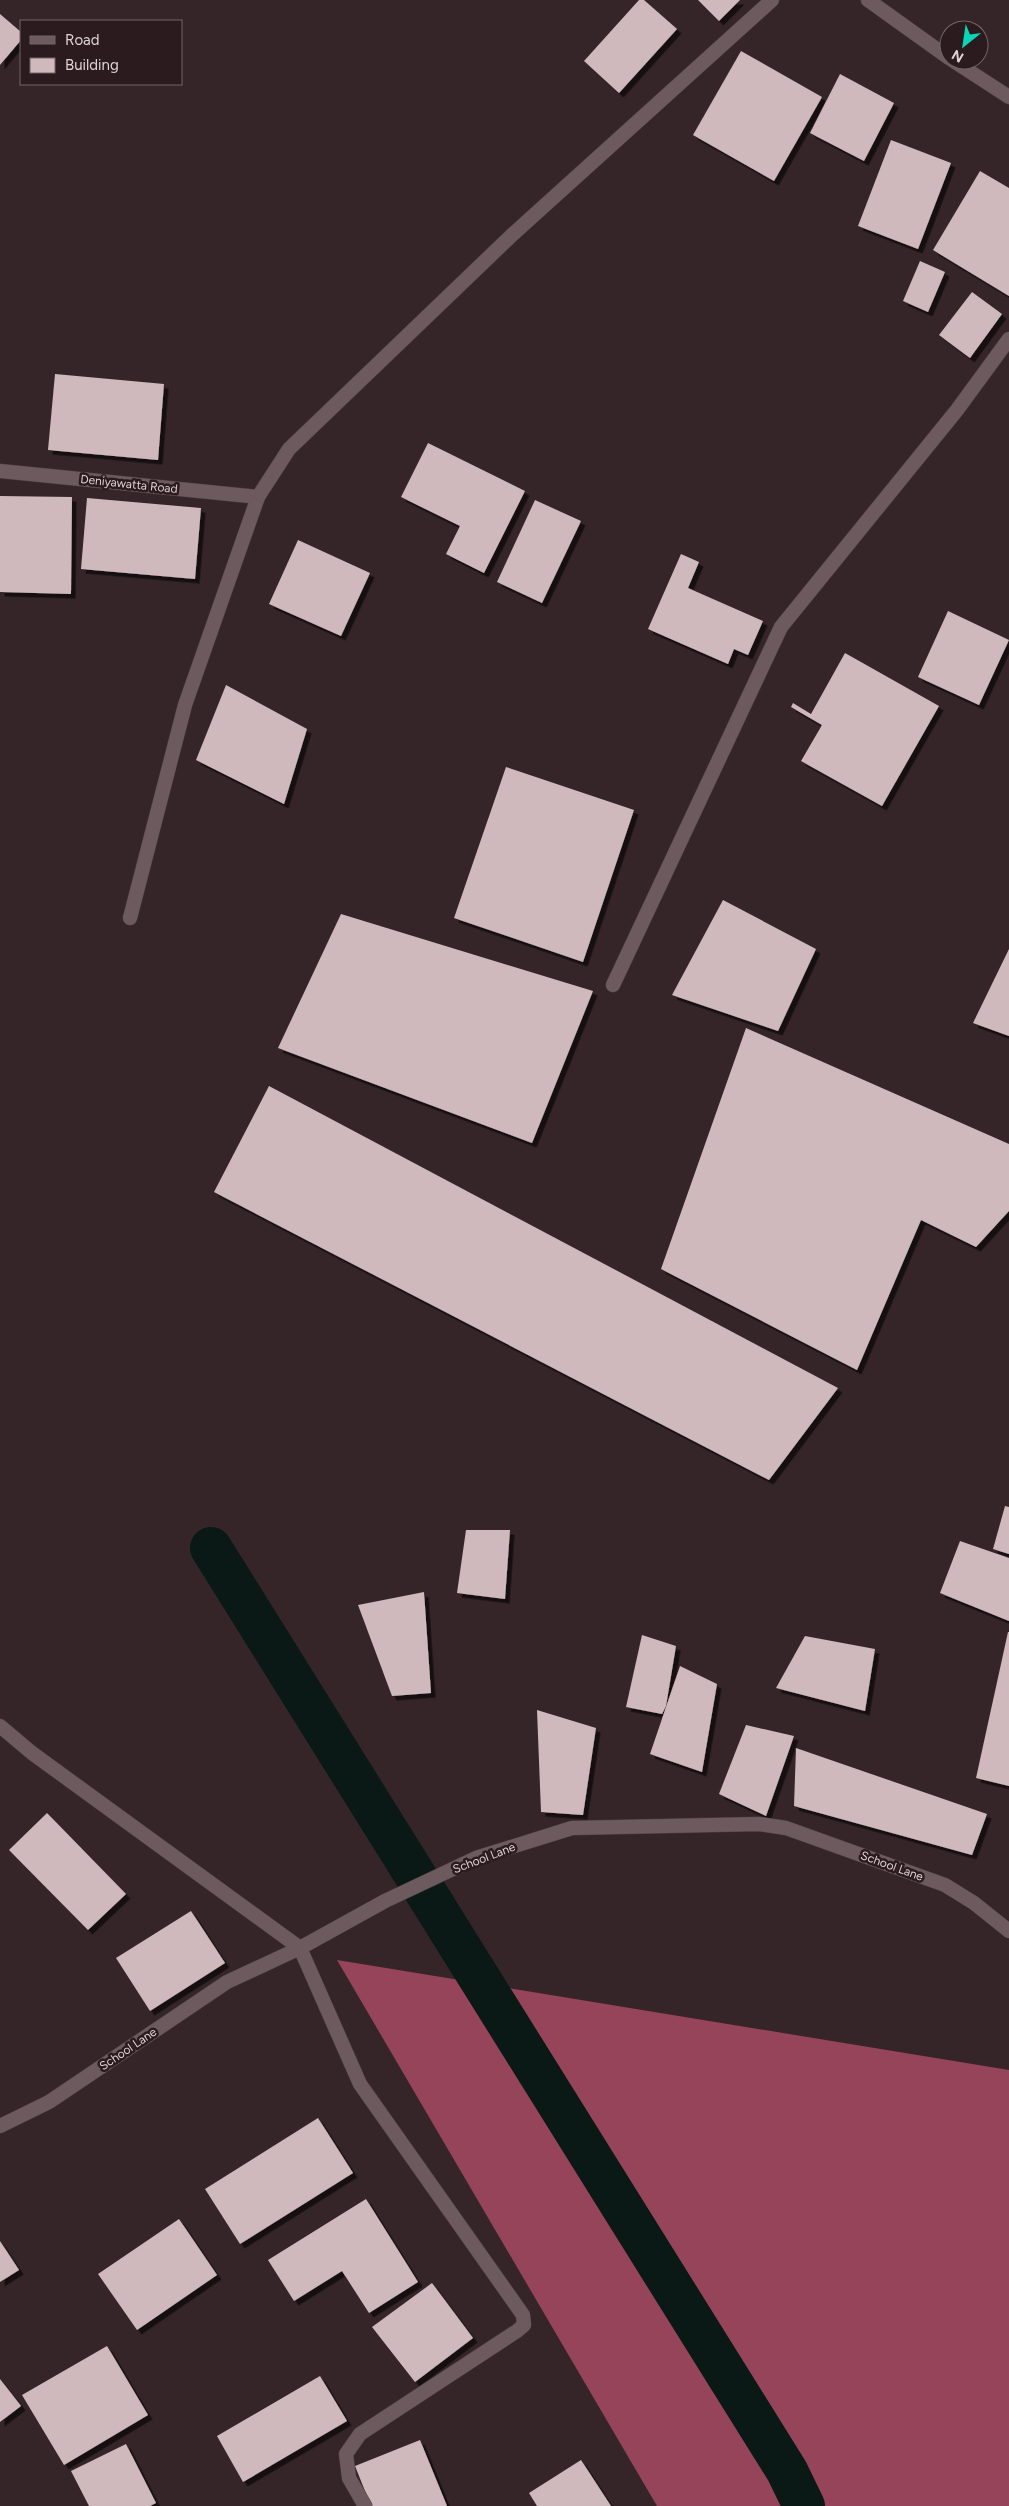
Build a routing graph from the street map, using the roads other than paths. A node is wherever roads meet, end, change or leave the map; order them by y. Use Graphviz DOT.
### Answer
graph roads {
  1 [pos="772,0"];
  2 [pos="868,0"];
  3 [pos="939,51"];
  4 [pos="967,70"];
  5 [pos="1009,97"];
  6 [pos="1009,339"];
  7 [pos="0,471"];
  8 [pos="258,497"];
  9 [pos="130,918"];
  10 [pos="613,985"];
  11 [pos="0,1726"];
  12 [pos="1009,1931"];
  13 [pos="300,1948"];
  14 [pos="0,2126"];
  15 [pos="365,2506"];
  1 -- 8 [label="street"];
  2 -- 3 [label="street"];
  4 -- 5 [label="street"];
  6 -- 10 [label="street"];
  7 -- 8 [label="street, Deniyawatta Road"];
  8 -- 9 [label="street"];
  11 -- 13 [label="street"];
  12 -- 13 [label="street, School Lane"];
  13 -- 14 [label="street, School Lane"];
  13 -- 15 [label="street"];
}
